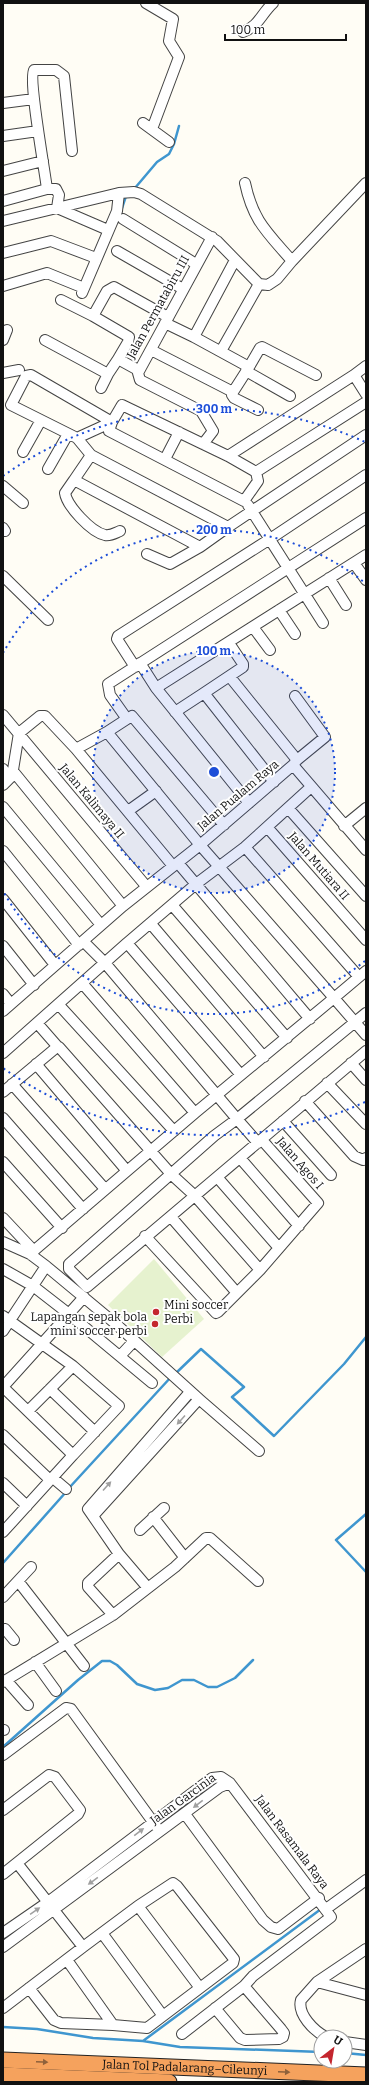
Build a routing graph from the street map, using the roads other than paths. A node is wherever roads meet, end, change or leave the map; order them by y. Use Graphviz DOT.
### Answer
graph roads {
  1 [pos="146,3"];
  2 [pos="273,3"];
  3 [pos="243,32"];
  4 [pos="34,99"];
  5 [pos="3,104"];
  6 [pos="143,124"];
  7 [pos="152,129"];
  8 [pos="38,131"];
  9 [pos="3,136"];
  10 [pos="169,142"];
  11 [pos="72,152"];
  12 [pos="43,161"];
  13 [pos="3,171"];
  14 [pos="366,182"];
  15 [pos="245,183"];
  16 [pos="47,189"];
  17 [pos="120,192"];
  18 [pos="3,201"];
  19 [pos="58,208"];
  20 [pos="123,219"];
  21 [pos="3,220"];
  22 [pos="108,230"];
  23 [pos="212,237"];
  24 [pos="117,251"];
  25 [pos="3,253"];
  26 [pos="96,258"];
  27 [pos="235,260"];
  28 [pos="292,261"];
  29 [pos="196,264"];
  30 [pos="259,284"];
  31 [pos="3,286"];
  32 [pos="183,289"];
  33 [pos="61,300"];
  34 [pos="93,316"];
  35 [pos="167,320"];
  36 [pos="194,337"];
  37 [pos="45,340"];
  38 [pos="151,350"];
  39 [pos="221,351"];
  40 [pos="118,359"];
  41 [pos="366,366"];
  42 [pos="247,369"];
  43 [pos="19,370"];
  44 [pos="138,370"];
  45 [pos="3,373"];
  46 [pos="108,374"];
  47 [pos="316,375"];
  48 [pos="354,375"];
  49 [pos="101,388"];
  50 [pos="233,392"];
  51 [pos="366,394"];
  52 [pos="290,396"];
  53 [pos="366,402"];
  54 [pos="7,403"];
  55 [pos="258,410"];
  56 [pos="41,420"];
  57 [pos="112,422"];
  58 [pos="179,432"];
  59 [pos="366,435"];
  60 [pos="73,436"];
  61 [pos="203,444"];
  62 [pos="23,452"];
  63 [pos="91,455"];
  64 [pos="228,456"];
  65 [pos="165,459"];
  66 [pos="48,469"];
  67 [pos="256,472"];
  68 [pos="366,475"];
  69 [pos="74,480"];
  70 [pos="3,486"];
  71 [pos="244,501"];
  72 [pos="23,503"];
  73 [pos="253,510"];
  74 [pos="366,518"];
  75 [pos="228,527"];
  76 [pos="120,531"];
  77 [pos="270,539"];
  78 [pos="200,547"];
  79 [pos="147,554"];
  80 [pos="366,555"];
  81 [pos="354,563"];
  82 [pos="287,567"];
  83 [pos="3,576"];
  84 [pos="329,578"];
  85 [pos="366,580"];
  86 [pos="304,593"];
  87 [pos="346,604"];
  88 [pos="279,610"];
  89 [pos="48,620"];
  90 [pos="322,623"];
  91 [pos="253,627"];
  92 [pos="295,634"];
  93 [pos="229,643"];
  94 [pos="270,650"];
  95 [pos="137,665"];
  96 [pos="230,677"];
  97 [pos="156,688"];
  98 [pos="204,693"];
  99 [pos="295,696"];
  100 [pos="175,712"];
  101 [pos="3,714"];
  102 [pos="130,718"];
  103 [pos="107,732"];
  104 [pos="19,733"];
  105 [pos="76,749"];
  106 [pos="295,762"];
  107 [pos="7,776"];
  108 [pos="274,782"];
  109 [pos="311,787"];
  110 [pos="156,791"];
  111 [pos="249,803"];
  112 [pos="3,807"];
  113 [pos="288,808"];
  114 [pos="366,808"];
  115 [pos="128,811"];
  116 [pos="224,825"];
  117 [pos="344,826"];
  118 [pos="267,827"];
  119 [pos="200,845"];
  120 [pos="245,847"];
  121 [pos="366,849"];
  122 [pos="3,852"];
  123 [pos="176,864"];
  124 [pos="218,866"];
  125 [pos="196,884"];
  126 [pos="146,886"];
  127 [pos="366,896"];
  128 [pos="3,898"];
  129 [pos="123,906"];
  130 [pos="173,906"];
  131 [pos="151,924"];
  132 [pos="101,925"];
  133 [pos="366,940"];
  134 [pos="81,943"];
  135 [pos="127,944"];
  136 [pos="3,946"];
  137 [pos="104,962"];
  138 [pos="55,965"];
  139 [pos="363,974"];
  140 [pos="82,983"];
  141 [pos="34,985"];
  142 [pos="3,994"];
  143 [pos="334,998"];
  144 [pos="11,1004"];
  145 [pos="60,1005"];
  146 [pos="3,1011"];
  147 [pos="366,1013"];
  148 [pos="310,1019"];
  149 [pos="355,1022"];
  150 [pos="37,1023"];
  151 [pos="366,1035"];
  152 [pos="287,1038"];
  153 [pos="58,1047"];
  154 [pos="366,1051"];
  155 [pos="3,1053"];
  156 [pos="264,1057"];
  157 [pos="351,1063"];
  158 [pos="36,1064"];
  159 [pos="241,1075"];
  160 [pos="366,1080"];
  161 [pos="327,1083"];
  162 [pos="12,1084"];
  163 [pos="3,1092"];
  164 [pos="218,1094"];
  165 [pos="305,1101"];
  166 [pos="195,1113"];
  167 [pos="3,1118"];
  168 [pos="237,1119"];
  169 [pos="283,1121"];
  170 [pos="366,1124"];
  171 [pos="174,1131"];
  172 [pos="260,1141"];
  173 [pos="149,1151"];
  174 [pos="240,1158"];
  175 [pos="366,1158"];
  176 [pos="3,1162"];
  177 [pos="127,1171"];
  178 [pos="171,1174"];
  179 [pos="331,1175"];
  180 [pos="217,1177"];
  181 [pos="105,1189"];
  182 [pos="194,1196"];
  183 [pos="83,1209"];
  184 [pos="171,1216"];
  185 [pos="3,1218"];
  186 [pos="299,1226"];
  187 [pos="62,1228"];
  188 [pos="146,1236"];
  189 [pos="3,1242"];
  190 [pos="279,1248"];
  191 [pos="32,1253"];
  192 [pos="46,1266"];
  193 [pos="3,1269"];
  194 [pos="260,1270"];
  195 [pos="33,1286"];
  196 [pos="237,1293"];
  197 [pos="84,1297"];
  198 [pos="69,1314"];
  199 [pos="7,1318"];
  200 [pos="3,1331"];
  201 [pos="134,1341"];
  202 [pos="44,1344"];
  203 [pos="120,1356"];
  204 [pos="73,1366"];
  205 [pos="152,1383"];
  206 [pos="3,1387"];
  207 [pos="50,1389"];
  208 [pos="190,1392"];
  209 [pos="199,1399"];
  210 [pos="29,1410"];
  211 [pos="95,1432"];
  212 [pos="3,1435"];
  213 [pos="259,1451"];
  214 [pos="73,1455"];
  215 [pos="52,1479"];
  216 [pos="3,1484"];
  217 [pos="66,1490"];
  218 [pos="27,1506"];
  219 [pos="164,1508"];
  220 [pos="93,1516"];
  221 [pos="153,1518"];
  222 [pos="140,1530"];
  223 [pos="3,1532"];
  224 [pos="119,1554"];
  225 [pos="185,1558"];
  226 [pos="32,1567"];
  227 [pos="18,1581"];
  228 [pos="258,1581"];
  229 [pos="148,1588"];
  230 [pos="3,1597"];
  231 [pos="113,1615"];
  232 [pos="4,1629"];
  233 [pos="14,1640"];
  234 [pos="66,1644"];
  235 [pos="35,1662"];
  236 [pos="84,1666"];
  237 [pos="5,1681"];
  238 [pos="56,1691"];
  239 [pos="28,1705"];
  240 [pos="3,1755"];
  241 [pos="230,1783"];
  242 [pos="3,1810"];
  243 [pos="185,1814"];
  244 [pos="152,1822"];
  245 [pos="160,1832"];
  246 [pos="17,1863"];
  247 [pos="3,1874"];
  248 [pos="366,1880"];
  249 [pos="51,1906"];
  250 [pos="138,1906"];
  251 [pos="324,1906"];
  252 [pos="3,1933"];
  253 [pos="102,1933"];
  254 [pos="3,1947"];
  255 [pos="83,1947"];
  256 [pos="366,1950"];
  257 [pos="67,1960"];
  258 [pos="318,1982"];
  259 [pos="244,1986"];
  260 [pos="29,1988"];
  261 [pos="200,1988"];
  262 [pos="366,1995"];
  263 [pos="3,2008"];
  264 [pos="215,2008"];
  265 [pos="163,2016"];
  266 [pos="113,2024"];
  267 [pos="314,2029"];
  268 [pos="182,2034"];
  269 [pos="353,2043"];
  270 [pos="366,2045"];
  271 [pos="3,2060"];
  272 [pos="3,2075"];
  273 [pos="366,2075"];
  274 [pos="169,2082"];
  1 -- 7 [label="street"];
  2 -- 3 [label="street"];
  4 -- 5 [label="street"];
  4 -- 8 [label="street"];
  4 -- 11 [label="street"];
  6 -- 7 [label="street"];
  7 -- 10 [label="street"];
  8 -- 9 [label="street"];
  8 -- 12 [label="street"];
  12 -- 13 [label="street"];
  12 -- 16 [label="street"];
  14 -- 28 [label="street"];
  15 -- 28 [label="street"];
  16 -- 18 [label="street"];
  16 -- 19 [label="street"];
  17 -- 19 [label="street"];
  17 -- 22 [label="street"];
  17 -- 23 [label="street"];
  19 -- 21 [label="street"];
  19 -- 22 [label="street"];
  20 -- 29 [label="street"];
  22 -- 26 [label="street"];
  23 -- 27 [label="street"];
  23 -- 29 [label="street, Jalan Permatabiru III"];
  24 -- 32 [label="street"];
  25 -- 26 [label="street"];
  26 -- 31 [label="street"];
  27 -- 30 [label="street"];
  27 -- 36 [label="street"];
  28 -- 30 [label="street"];
  29 -- 32 [label="street, Jalan Permatabiru III"];
  30 -- 39 [label="street"];
  32 -- 35 [label="street, Jalan Permatabiru III"];
  33 -- 34 [label="street"];
  34 -- 35 [label="street"];
  34 -- 40 [label="street"];
  35 -- 36 [label="street"];
  35 -- 38 [label="street, Jalan Permatabiru III"];
  36 -- 39 [label="street"];
  37 -- 46 [label="street"];
  38 -- 44 [label="street, Jalan Permatabiru III"];
  38 -- 50 [label="street"];
  39 -- 42 [label="street"];
  40 -- 44 [label="street"];
  40 -- 46 [label="street"];
  41 -- 48 [label="street"];
  42 -- 47 [label="street"];
  42 -- 50 [label="street"];
  42 -- 52 [label="street"];
  43 -- 45 [label="street"];
  44 -- 61 [label="street, Jalan Permatabiru III"];
  46 -- 49 [label="street"];
  48 -- 51 [label="street"];
  48 -- 64 [label="street"];
  50 -- 55 [label="street"];
  53 -- 67 [label="street"];
  54 -- 56 [label="street"];
  54 -- 57 [label="street"];
  56 -- 60 [label="street"];
  56 -- 62 [label="street"];
  57 -- 58 [label="street"];
  57 -- 60 [label="street"];
  57 -- 65 [label="street"];
  58 -- 61 [label="street"];
  58 -- 65 [label="street"];
  59 -- 73 [label="street"];
  60 -- 63 [label="street"];
  60 -- 66 [label="street"];
  61 -- 64 [label="street"];
  63 -- 69 [label="street"];
  63 -- 75 [label="street"];
  64 -- 67 [label="street"];
  65 -- 71 [label="street"];
  67 -- 71 [label="street"];
  68 -- 77 [label="street"];
  69 -- 76 [label="street"];
  69 -- 78 [label="street"];
  70 -- 72 [label="street"];
  71 -- 73 [label="street"];
  73 -- 75 [label="street"];
  73 -- 77 [label="street"];
  74 -- 82 [label="street"];
  75 -- 78 [label="street"];
  77 -- 82 [label="street"];
  77 -- 95 [label="street"];
  78 -- 79 [label="street"];
  80 -- 81 [label="street"];
  81 -- 84 [label="street"];
  81 -- 85 [label="street"];
  82 -- 86 [label="street"];
  82 -- 95 [label="street"];
  83 -- 89 [label="street"];
  84 -- 86 [label="street"];
  84 -- 87 [label="street"];
  86 -- 88 [label="street"];
  86 -- 90 [label="street"];
  88 -- 91 [label="street"];
  88 -- 92 [label="street"];
  91 -- 93 [label="street"];
  91 -- 94 [label="street"];
  93 -- 96 [label="street"];
  93 -- 97 [label="street"];
  95 -- 97 [label="street"];
  95 -- 102 [label="street"];
  96 -- 98 [label="street"];
  96 -- 106 [label="street"];
  97 -- 100 [label="street"];
  98 -- 100 [label="street"];
  98 -- 108 [label="street"];
  99 -- 106 [label="street, Jalan Pualam Raya"];
  100 -- 111 [label="street"];
  101 -- 104 [label="street, Jalan Kalimaya II"];
  102 -- 103 [label="street"];
  102 -- 116 [label="street"];
  103 -- 105 [label="street"];
  103 -- 110 [label="street"];
  104 -- 105 [label="street"];
  104 -- 107 [label="street"];
  104 -- 126 [label="street, Jalan Kalimaya II"];
  105 -- 115 [label="street"];
  106 -- 108 [label="street, Jalan Pualam Raya"];
  106 -- 109 [label="street"];
  107 -- 129 [label="street"];
  108 -- 111 [label="street, Jalan Pualam Raya"];
  109 -- 113 [label="street"];
  109 -- 117 [label="street"];
  110 -- 115 [label="street"];
  110 -- 119 [label="street"];
  111 -- 116 [label="street, Jalan Pualam Raya"];
  112 -- 132 [label="street"];
  113 -- 118 [label="street"];
  113 -- 127 [label="street"];
  114 -- 117 [label="street"];
  115 -- 123 [label="street"];
  116 -- 119 [label="street, Jalan Pualam Raya"];
  117 -- 121 [label="street"];
  118 -- 120 [label="street"];
  118 -- 133 [label="street, Jalan Mutiara II"];
  119 -- 123 [label="street, Jalan Pualam Raya"];
  119 -- 124 [label="street"];
  120 -- 124 [label="street"];
  120 -- 139 [label="street"];
  122 -- 134 [label="street, Jalan Agos I"];
  123 -- 125 [label="street"];
  123 -- 126 [label="street, Jalan Pualam Raya"];
  124 -- 125 [label="street"];
  124 -- 143 [label="street"];
  125 -- 130 [label="street"];
  125 -- 148 [label="street"];
  126 -- 129 [label="street, Jalan Pualam Raya"];
  128 -- 138 [label="street"];
  129 -- 132 [label="street, Jalan Pualam Raya"];
  130 -- 131 [label="street"];
  130 -- 152 [label="street"];
  131 -- 135 [label="street"];
  131 -- 156 [label="street"];
  132 -- 134 [label="street, Jalan Pualam Raya"];
  134 -- 137 [label="street, Jalan Agos I"];
  134 -- 138 [label="street, Jalan Pualam Raya"];
  135 -- 137 [label="street"];
  135 -- 159 [label="street"];
  136 -- 141 [label="street"];
  137 -- 140 [label="street"];
  137 -- 164 [label="street, Jalan Agos I"];
  138 -- 141 [label="street, Jalan Pualam Raya"];
  139 -- 143 [label="street"];
  140 -- 145 [label="street"];
  140 -- 166 [label="street"];
  141 -- 144 [label="street, Jalan Pualam Raya"];
  142 -- 144 [label="street"];
  143 -- 148 [label="street"];
  143 -- 149 [label="street"];
  144 -- 146 [label="street, Jalan Pualam Raya"];
  145 -- 150 [label="street"];
  145 -- 171 [label="street"];
  147 -- 149 [label="street"];
  148 -- 152 [label="street"];
  149 -- 151 [label="street"];
  149 -- 168 [label="street"];
  150 -- 153 [label="street"];
  150 -- 155 [label="street"];
  152 -- 156 [label="street"];
  153 -- 158 [label="street"];
  153 -- 173 [label="street"];
  154 -- 157 [label="street"];
  156 -- 159 [label="street"];
  157 -- 160 [label="street"];
  157 -- 161 [label="street"];
  158 -- 162 [label="street"];
  158 -- 177 [label="street"];
  159 -- 164 [label="street"];
  161 -- 165 [label="street"];
  161 -- 170 [label="street"];
  162 -- 163 [label="street"];
  162 -- 181 [label="street"];
  164 -- 166 [label="street"];
  164 -- 168 [label="street, Jalan Agos I"];
  165 -- 169 [label="street"];
  165 -- 175 [label="street"];
  166 -- 171 [label="street"];
  167 -- 183 [label="street"];
  168 -- 172 [label="street, Jalan Agos I"];
  168 -- 178 [label="street"];
  169 -- 172 [label="street"];
  169 -- 179 [label="street"];
  171 -- 173 [label="street"];
  172 -- 174 [label="street"];
  172 -- 186 [label="street, Jalan Agos I"];
  173 -- 177 [label="street"];
  173 -- 178 [label="street"];
  174 -- 180 [label="street"];
  174 -- 186 [label="street"];
  176 -- 187 [label="street"];
  177 -- 181 [label="street"];
  178 -- 182 [label="street"];
  178 -- 188 [label="street"];
  180 -- 182 [label="street"];
  180 -- 190 [label="street"];
  181 -- 183 [label="street"];
  182 -- 184 [label="street"];
  182 -- 194 [label="street"];
  183 -- 187 [label="street"];
  184 -- 188 [label="street"];
  184 -- 196 [label="street"];
  185 -- 191 [label="street"];
  186 -- 190 [label="street"];
  187 -- 191 [label="street"];
  188 -- 196 [label="street"];
  189 -- 191 [label="street"];
  190 -- 194 [label="street"];
  191 -- 192 [label="street"];
  192 -- 195 [label="street"];
  192 -- 197 [label="street"];
  193 -- 195 [label="street"];
  194 -- 196 [label="street"];
  195 -- 198 [label="street"];
  195 -- 199 [label="street"];
  197 -- 198 [label="street"];
  197 -- 201 [label="street"];
  198 -- 202 [label="street"];
  198 -- 203 [label="street"];
  199 -- 200 [label="street"];
  199 -- 202 [label="street"];
  201 -- 203 [label="street"];
  201 -- 208 [label="street"];
  202 -- 204 [label="street"];
  202 -- 206 [label="street"];
  203 -- 205 [label="street"];
  204 -- 207 [label="street"];
  204 -- 211 [label="street"];
  206 -- 210 [label="street"];
  207 -- 210 [label="street"];
  207 -- 211 [label="street"];
  208 -- 209 [label="street"];
  220 -- 208 [label="street, one-way"];
  209 -- 213 [label="street"];
  209 -- 220 [label="street, one-way"];
  210 -- 214 [label="street"];
  211 -- 214 [label="street"];
  212 -- 215 [label="street"];
  214 -- 215 [label="street"];
  215 -- 217 [label="street"];
  215 -- 218 [label="street"];
  216 -- 218 [label="street"];
  218 -- 223 [label="street"];
  219 -- 221 [label="street"];
  220 -- 224 [label="street"];
  221 -- 222 [label="street"];
  221 -- 225 [label="street"];
  224 -- 229 [label="street"];
  224 -- 231 [label="street"];
  225 -- 228 [label="street"];
  225 -- 229 [label="street"];
  226 -- 227 [label="street"];
  227 -- 230 [label="street"];
  227 -- 234 [label="street"];
  229 -- 231 [label="street"];
  231 -- 234 [label="street"];
  232 -- 233 [label="street"];
  234 -- 235 [label="street"];
  234 -- 236 [label="street"];
  235 -- 237 [label="street"];
  235 -- 238 [label="street"];
  237 -- 239 [label="street"];
  240 -- 244 [label="street"];
  241 -- 243 [label="street, Jalan Garcinia, one-way"];
  241 -- 244 [label="street, Jalan Garcinia"];
  241 -- 251 [label="street, Jalan Rasamala Raya"];
  242 -- 246 [label="street"];
  243 -- 245 [label="street, Jalan Garcinia"];
  243 -- 251 [label="street"];
  244 -- 245 [label="street"];
  249 -- 244 [label="street, Jalan Garcinia, one-way"];
  245 -- 249 [label="street, Jalan Garcinia, one-way"];
  246 -- 247 [label="street"];
  246 -- 249 [label="street"];
  248 -- 251 [label="street"];
  252 -- 249 [label="street, Jalan Garcinia, one-way"];
  249 -- 254 [label="street, Jalan Garcinia"];
  249 -- 255 [label="street"];
  250 -- 253 [label="street"];
  250 -- 261 [label="street"];
  250 -- 261 [label="street"];
  251 -- 259 [label="street"];
  253 -- 255 [label="street"];
  253 -- 265 [label="street"];
  255 -- 257 [label="street"];
  256 -- 258 [label="street"];
  257 -- 260 [label="street"];
  257 -- 266 [label="street"];
  258 -- 262 [label="street"];
  258 -- 267 [label="street"];
  259 -- 264 [label="street"];
  259 -- 264 [label="street"];
  260 -- 263 [label="street"];
  260 -- 266 [label="street"];
  261 -- 265 [label="street"];
  264 -- 268 [label="street"];
  265 -- 266 [label="street"];
  269 -- 270 [label="street"];
  271 -- 273 [label="highway, Jalan Tol Padalarang–Cileunyi, one-way"];
  272 -- 274 [label="highway, Jalan Tol Padalarang–Cileunyi"];
}
